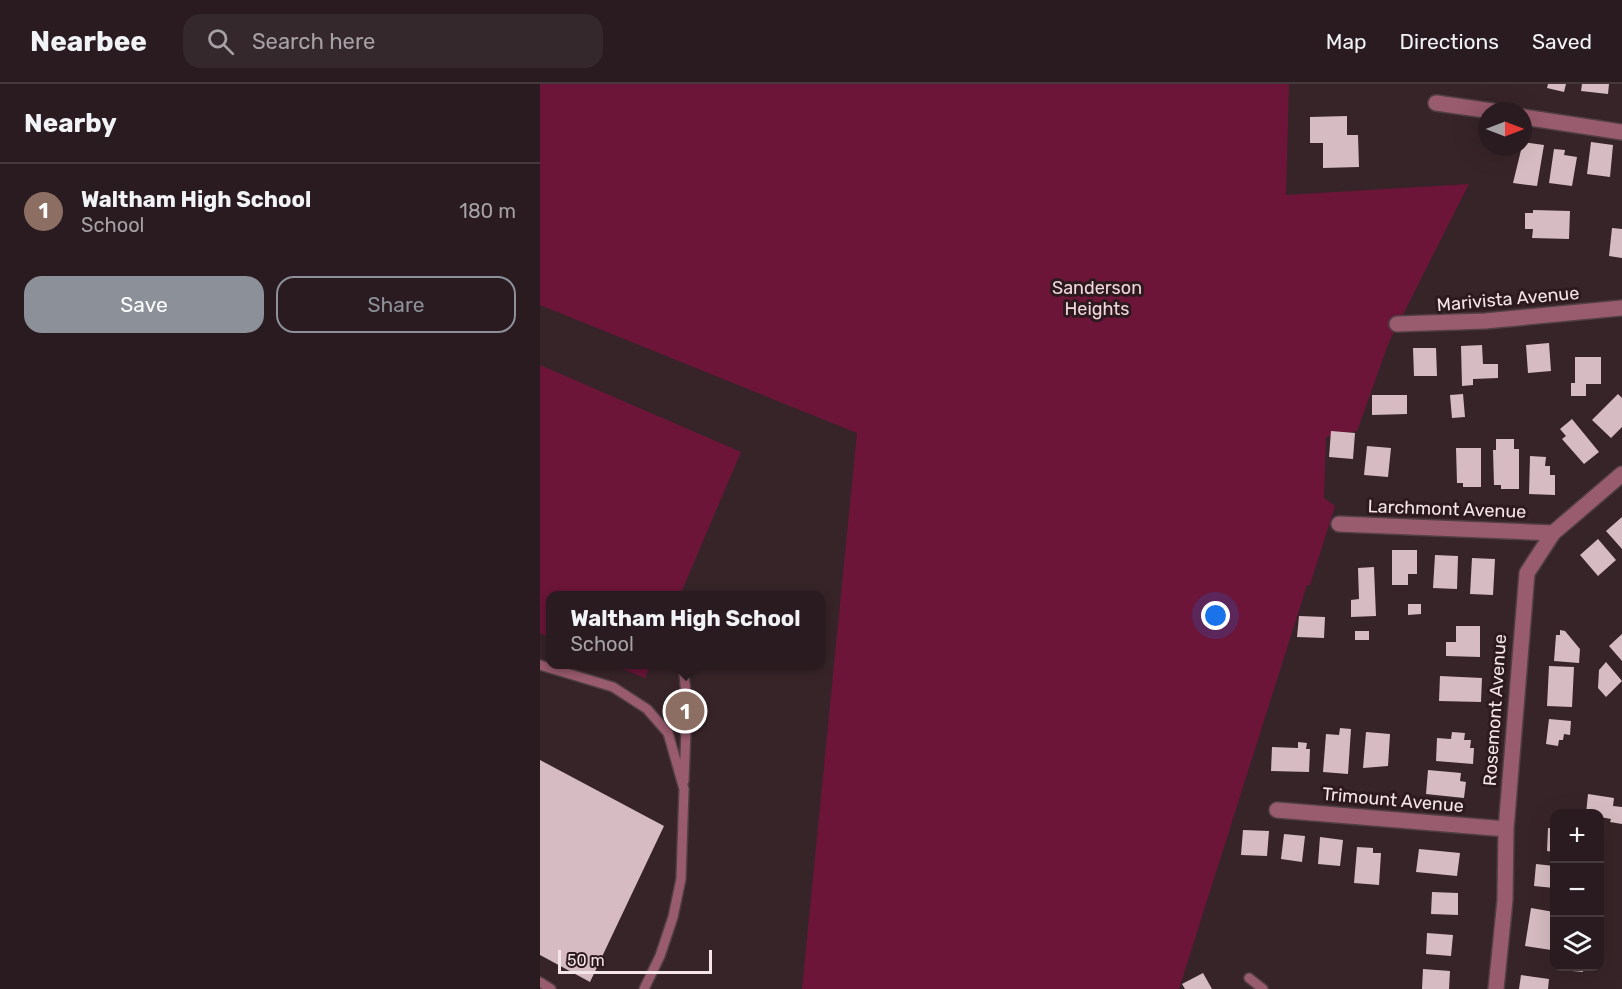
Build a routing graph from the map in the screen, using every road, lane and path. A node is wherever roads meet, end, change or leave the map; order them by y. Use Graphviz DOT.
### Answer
graph roads {
  1 [pos="1436,103"];
  2 [pos="1478,109"];
  3 [pos="1532,118"];
  4 [pos="1622,132"];
  5 [pos="1622,308"];
  6 [pos="1396,324"];
  7 [pos="1622,474"];
  8 [pos="1339,524"];
  9 [pos="1553,533"];
  10 [pos="553,669"];
  11 [pos="684,669"];
  12 [pos="684,789"];
  13 [pos="1277,810"];
  14 [pos="1506,829"];
  15 [pos="1249,978"];
  16 [pos="540,982"];
  17 [pos="551,989"];
  18 [pos="644,989"];
  19 [pos="1263,989"];
  20 [pos="1496,989"];
  1 -- 2 [label="street"];
  3 -- 4 [label="street"];
  5 -- 6 [label="street, Marivista Avenue"];
  7 -- 9 [label="street, Rosemont Avenue"];
  8 -- 9 [label="street, Larchmont Avenue"];
  9 -- 14 [label="street, Rosemont Avenue"];
  10 -- 12 [label="lane"];
  11 -- 12 [label="lane"];
  12 -- 18 [label="lane"];
  13 -- 14 [label="street, Trimount Avenue"];
  14 -- 20 [label="street, Rosemont Avenue"];
  15 -- 19 [label="lane"];
  16 -- 17 [label="lane"];
}
